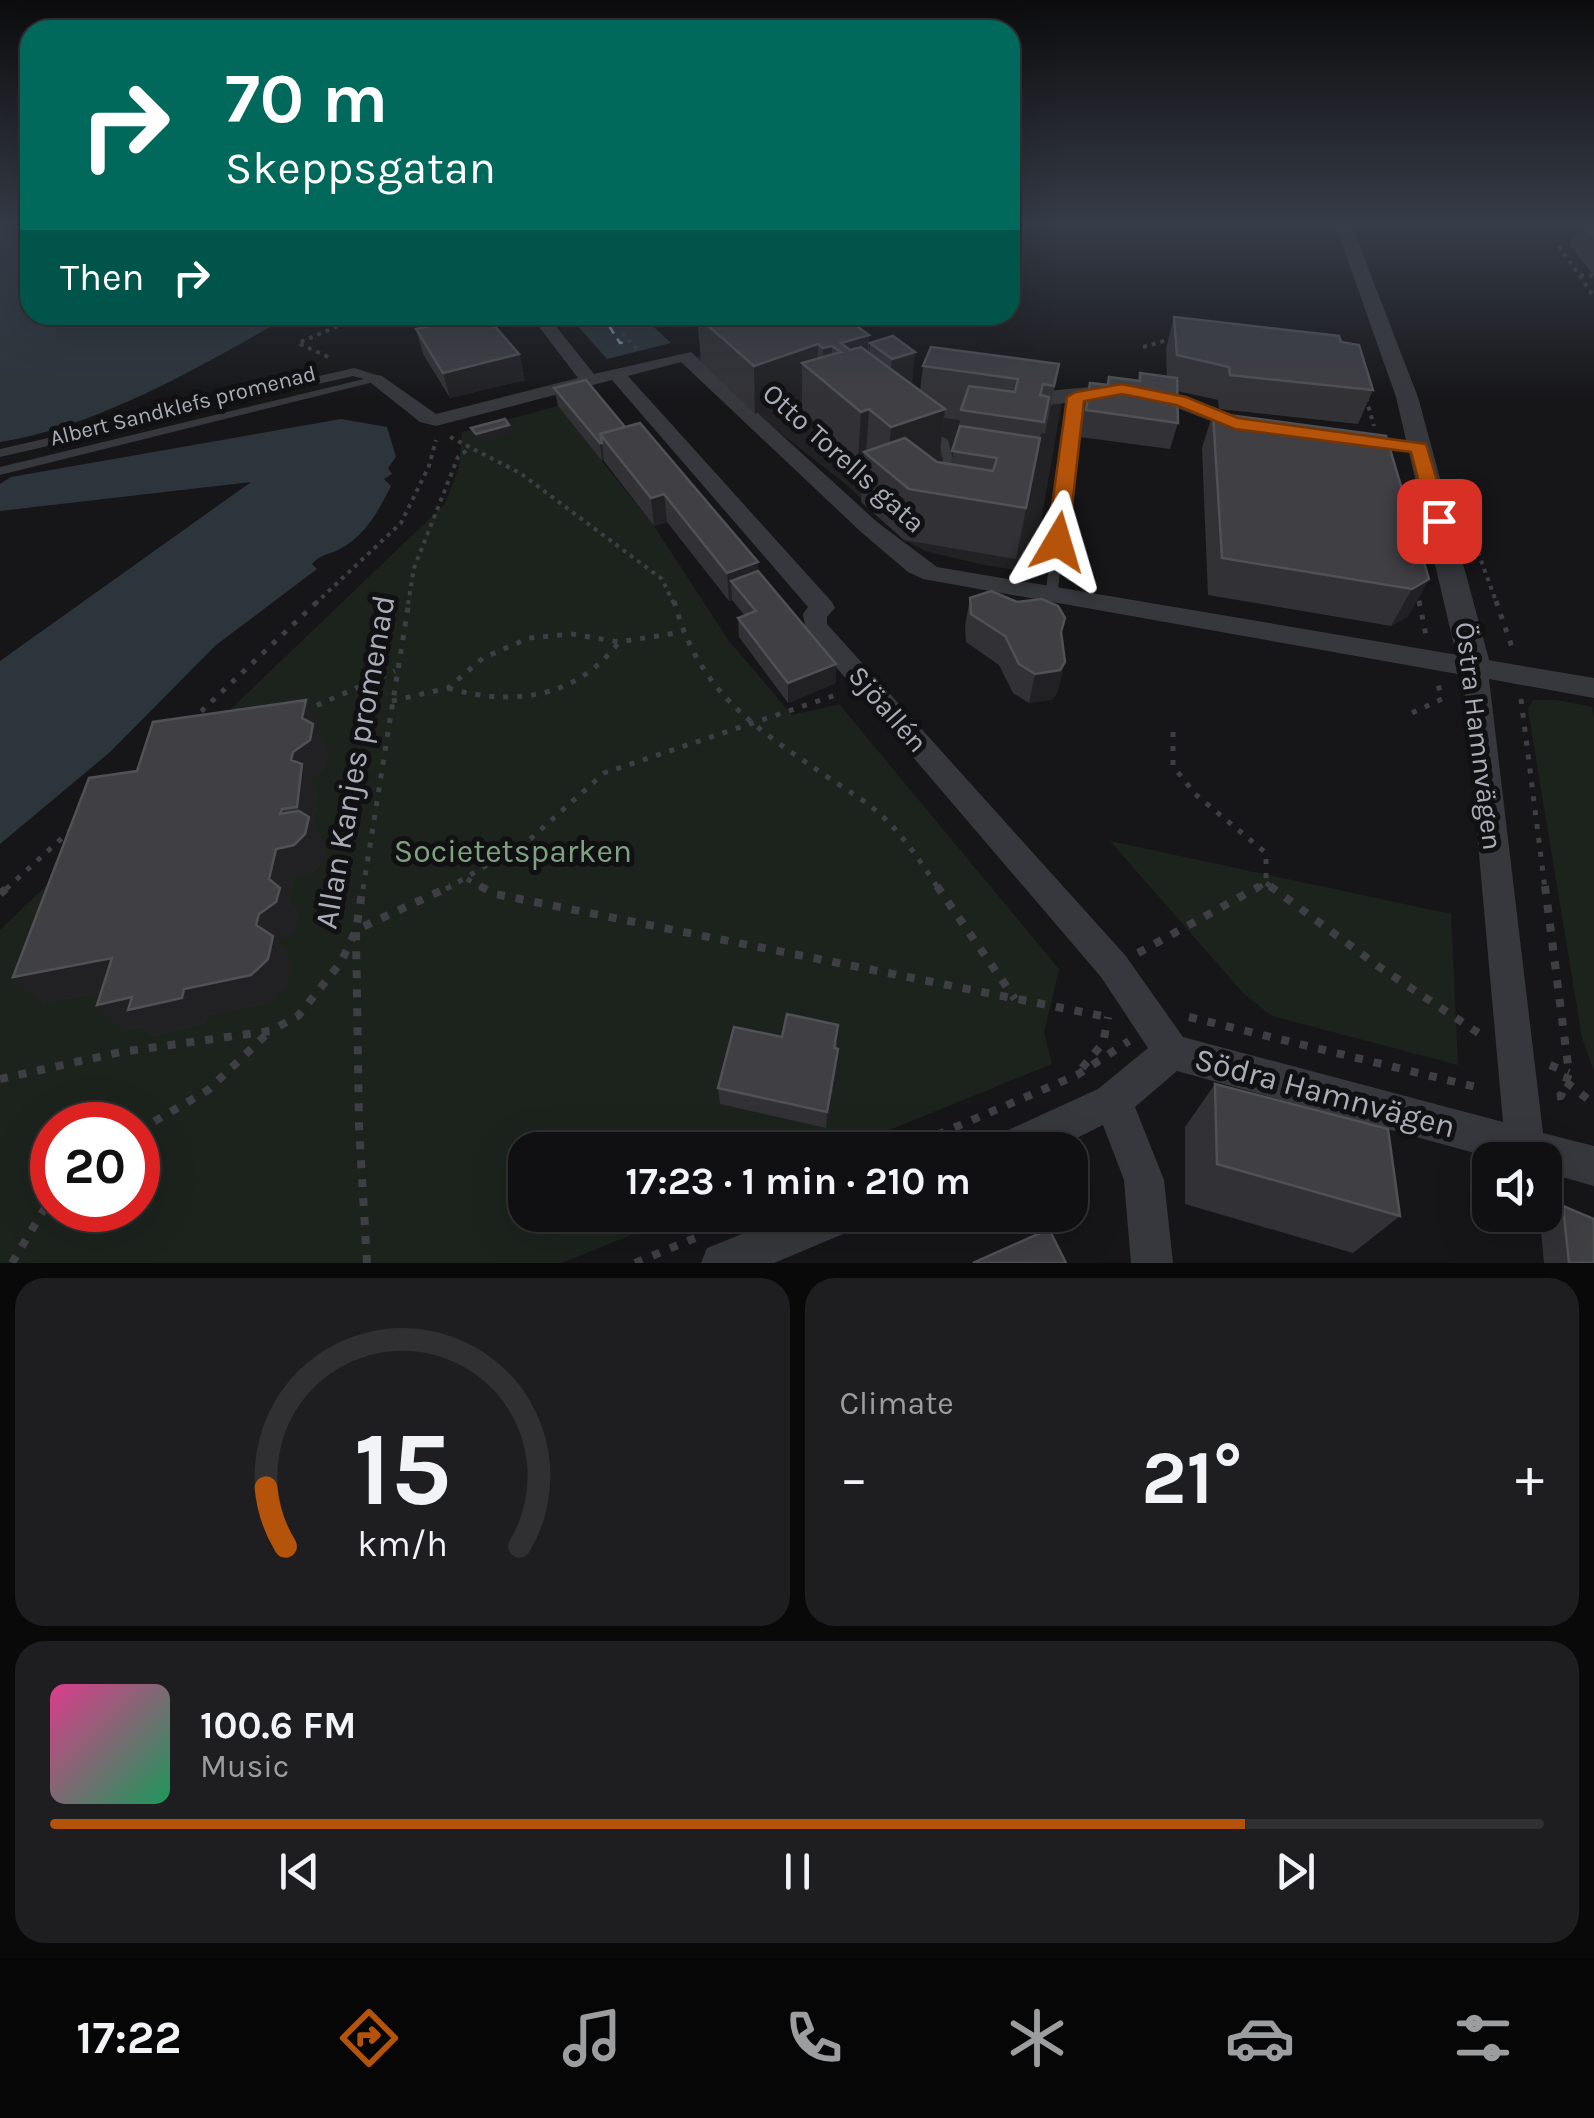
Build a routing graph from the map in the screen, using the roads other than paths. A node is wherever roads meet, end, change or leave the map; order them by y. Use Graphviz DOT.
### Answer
graph roads {
  1 [pos="1364,283"];
  2 [pos="546,325"];
  3 [pos="616,372"];
  4 [pos="588,378"];
  5 [pos="376,380"];
  6 [pos="1000,396"];
  7 [pos="1076,397"];
  8 [pos="922,426"];
  9 [pos="1270,428"];
  10 [pos="1369,441"];
  11 [pos="1419,448"];
  12 [pos="0,453"];
  13 [pos="0,471"];
  14 [pos="926,482"];
  15 [pos="1051,596"];
  16 [pos="1475,668"];
  17 [pos="1594,688"];
  18 [pos="1164,1038"];
  19 [pos="1112,1102"];
  20 [pos="1048,1132"];
  21 [pos="1512,1142"];
  22 [pos="1525,1142"];
  23 [pos="1562,1157"];
  24 [pos="1594,1166"];
  25 [pos="776,1232"];
  26 [pos="711,1249"];
  27 [pos="1152,1263"];
  1 -- 11 [label="street, Östra Hamnvägen"];
  2 -- 4 [label="street"];
  3 -- 4 [label="street, Otto Torells gata"];
  3 -- 15 [label="street, Otto Torells gata"];
  3 -- 18 [label="street, Sjöallén"];
  4 -- 5 [label="street, Otto Torells gata"];
  5 -- 12 [label="street"];
  5 -- 13 [label="street, Albert Sandklefs promenad"];
  6 -- 7 [label="street"];
  7 -- 9 [label="street"];
  7 -- 15 [label="lane"];
  8 -- 14 [label="lane"];
  10 -- 11 [label="lane"];
  11 -- 16 [label="street, Östra Hamnvägen"];
  15 -- 16 [label="street, Otto Torells gata"];
  16 -- 17 [label="street, Otto Torells gata"];
  16 -- 22 [label="street, Östra Hamnvägen"];
  18 -- 19 [label="street"];
  18 -- 21 [label="street, Södra Hamnvägen"];
  19 -- 20 [label="street"];
  19 -- 27 [label="street"];
  23 -- 24 [label="street, Södra Hamnvägen"];
  25 -- 26 [label="street"];
}
